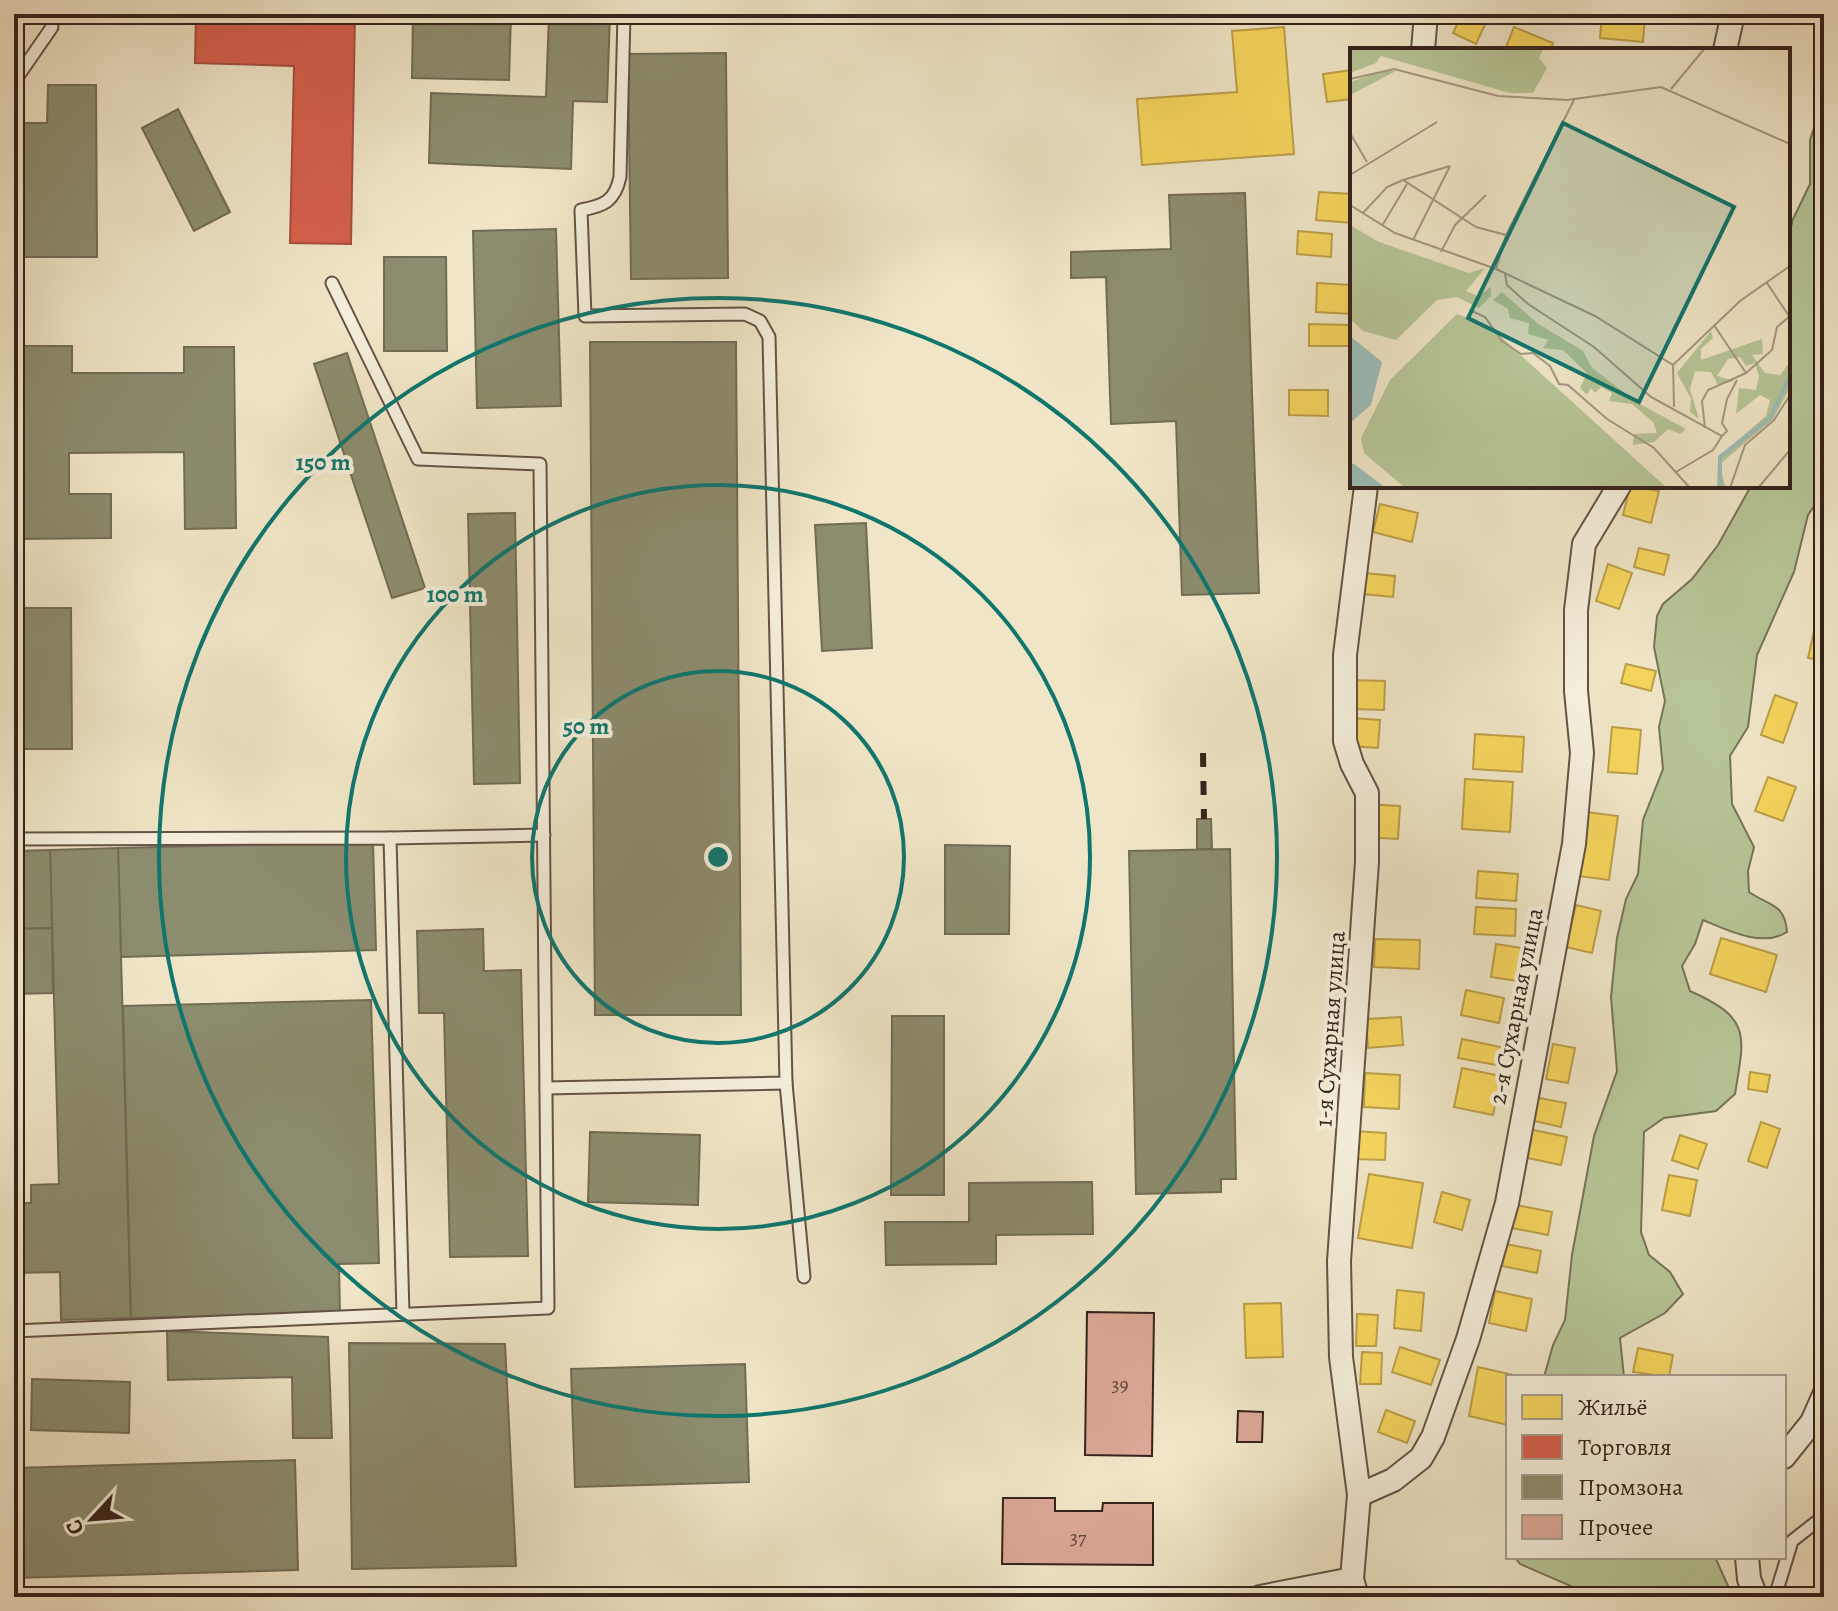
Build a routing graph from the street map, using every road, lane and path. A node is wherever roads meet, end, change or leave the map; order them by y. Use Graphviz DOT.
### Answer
graph roads {
  1 [pos="624,14"];
  2 [pos="1426,14"];
  3 [pos="1733,14"];
  4 [pos="52,27"];
  5 [pos="1423,48"];
  6 [pos="1725,48"];
  7 [pos="14,82"];
  8 [pos="332,283"];
  9 [pos="1366,488"];
  10 [pos="1618,488"];
  11 [pos="544,835"];
  12 [pos="390,838"];
  13 [pos="14,839"];
  14 [pos="786,1083"];
  15 [pos="546,1088"];
  16 [pos="804,1277"];
  17 [pos="403,1314"];
  18 [pos="14,1331"];
  19 [pos="1824,1395"];
  20 [pos="1786,1454"];
  21 [pos="1359,1495"];
  22 [pos="1824,1516"];
  23 [pos="1747,1559"];
  24 [pos="1355,1588"];
  25 [pos="1260,1597"];
  26 [pos="1756,1597"];
  27 [pos="1775,1597"];
  1 -- 14 [label="lane"];
  2 -- 5 [label="street"];
  3 -- 6 [label="street"];
  4 -- 7 [label="lane"];
  8 -- 11 [label="lane"];
  9 -- 21 [label="street, 1-я Сухарная улица"];
  10 -- 21 [label="street, 2-я Сухарная улица"];
  11 -- 12 [label="lane"];
  11 -- 15 [label="lane"];
  12 -- 13 [label="lane"];
  12 -- 17 [label="lane"];
  14 -- 15 [label="lane"];
  14 -- 16 [label="lane"];
  15 -- 17 [label="lane"];
  17 -- 18 [label="lane"];
  19 -- 20 [label="street"];
  21 -- 24 [label="street, 1-я Сухарная улица"];
  22 -- 27 [label="lane"];
  23 -- 26 [label="street"];
  24 -- 25 [label="street"];
}
